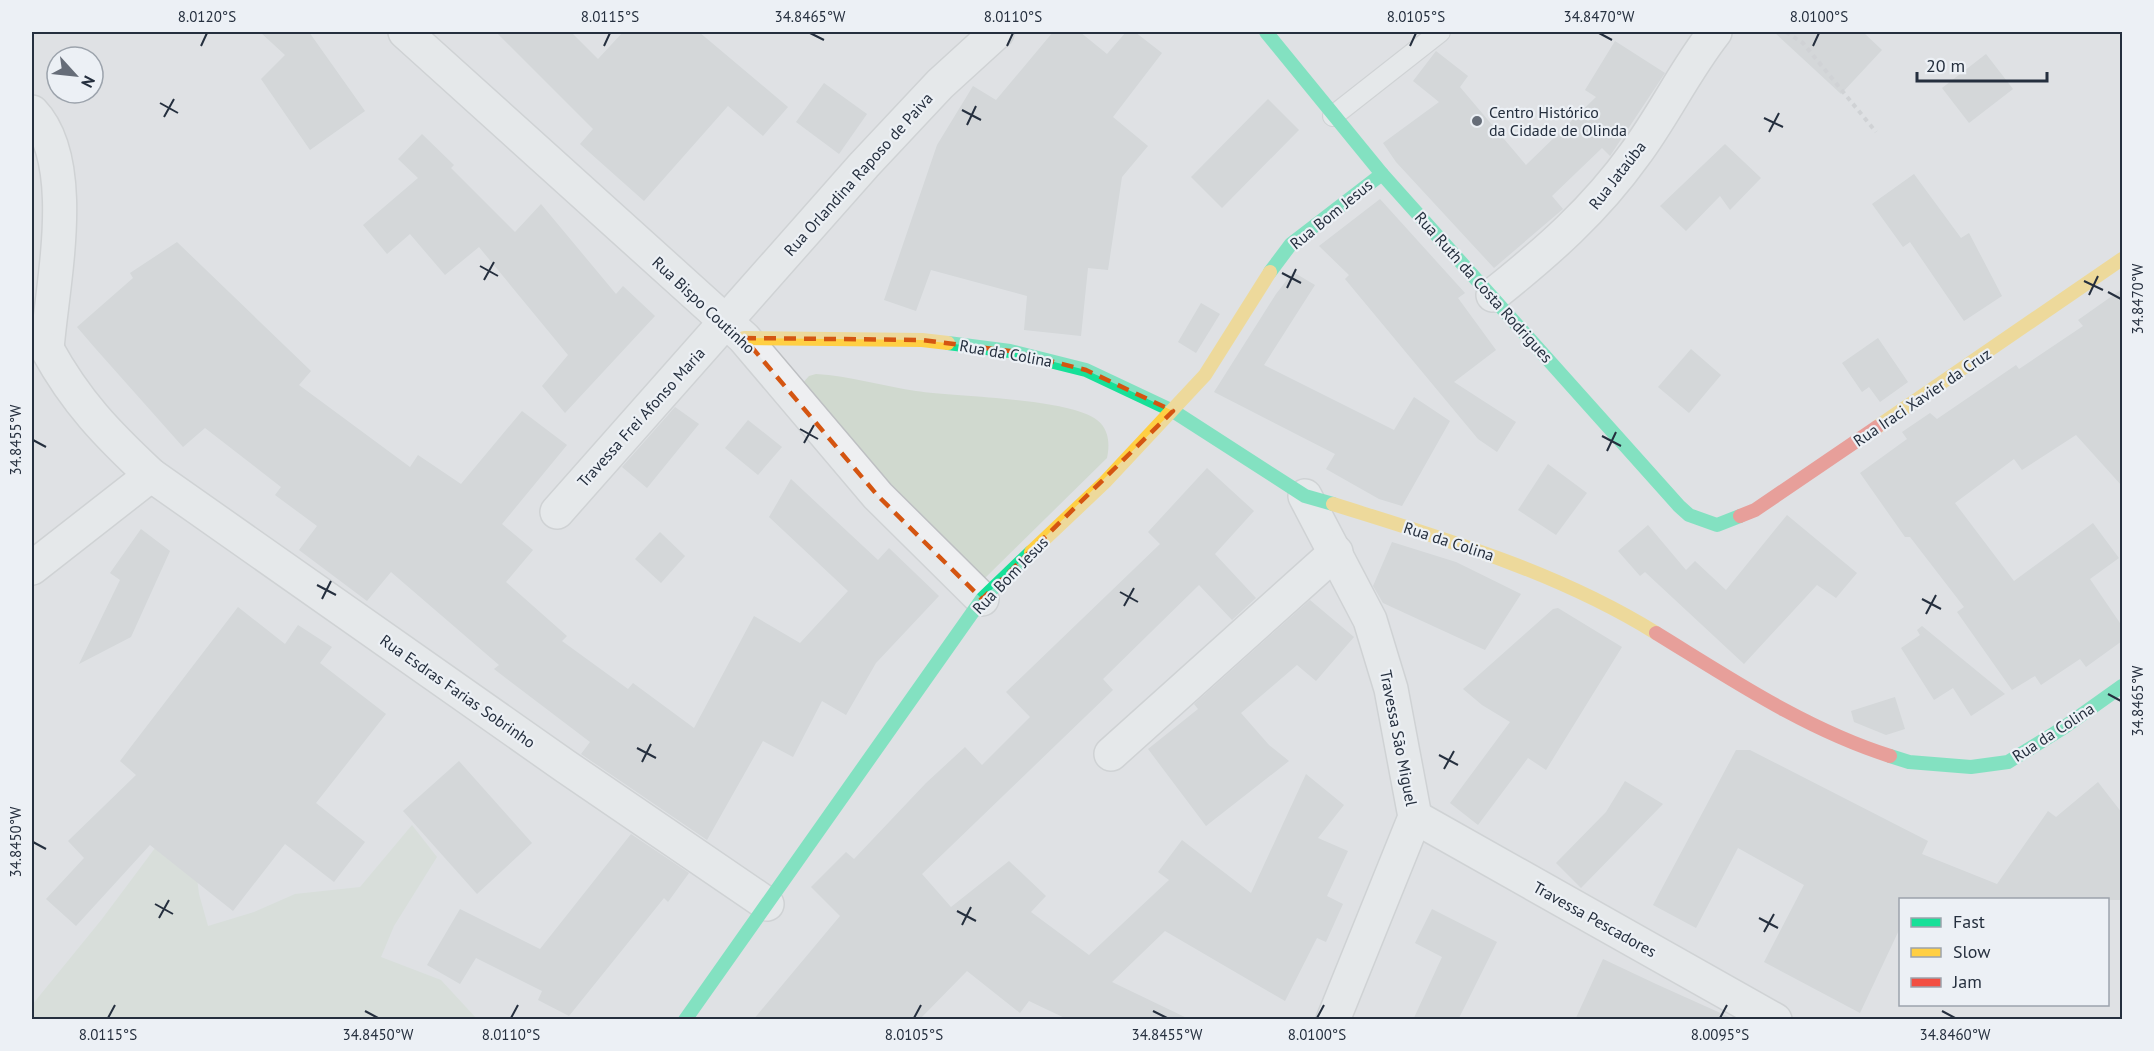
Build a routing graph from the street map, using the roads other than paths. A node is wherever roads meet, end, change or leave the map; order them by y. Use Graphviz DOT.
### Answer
graph roads {
  1 [pos="405,32"];
  2 [pos="997,32"];
  3 [pos="1266,32"];
  4 [pos="1440,32"];
  5 [pos="1715,32"];
  6 [pos="32,112"];
  7 [pos="1333,116"];
  8 [pos="1382,174"];
  9 [pos="2122,259"];
  10 [pos="1493,295"];
  11 [pos="735,330"];
  12 [pos="39,351"];
  13 [pos="1173,411"];
  14 [pos="151,475"];
  15 [pos="1305,495"];
  16 [pos="557,512"];
  17 [pos="1717,525"];
  18 [pos="1336,552"];
  19 [pos="32,568"];
  20 [pos="982,599"];
  21 [pos="2122,686"];
  22 [pos="1111,754"];
  23 [pos="1415,817"];
  24 [pos="767,904"];
  25 [pos="685,1020"];
  26 [pos="1333,1020"];
  27 [pos="1775,1020"];
  1 -- 11 [label="street, Rua Bispo Coutinho"];
  2 -- 11 [label="street, Rua Orlandina Raposo de Paiva"];
  3 -- 7 [label="street, Rua Ruth da Costa Rodrigues"];
  4 -- 7 [label="lane"];
  5 -- 10 [label="street, Rua Jataúba"];
  6 -- 12 [label="street"];
  7 -- 8 [label="street, Rua Ruth da Costa Rodrigues"];
  8 -- 10 [label="street, Rua Ruth da Costa Rodrigues"];
  8 -- 13 [label="street, Rua Bom Jesus"];
  9 -- 17 [label="street, Rua Iraci Xavier da Cruz"];
  10 -- 17 [label="street, Rua Ruth da Costa Rodrigues"];
  11 -- 13 [label="street, Rua da Colina"];
  11 -- 16 [label="street, Travessa Frei Afonso Maria"];
  11 -- 20 [label="street, Rua Bispo Coutinho"];
  12 -- 14 [label="street, Rua Esdras Farias Sobrinho"];
  13 -- 15 [label="street, Rua da Colina"];
  13 -- 20 [label="street, Rua Bom Jesus"];
  14 -- 19 [label="street"];
  14 -- 24 [label="street, Rua Esdras Farias Sobrinho"];
  15 -- 18 [label="street, Travessa São Miguel"];
  15 -- 21 [label="street, Rua da Colina"];
  18 -- 22 [label="street"];
  18 -- 23 [label="street, Travessa São Miguel"];
  20 -- 24 [label="street, Rua Bom Jesus"];
  23 -- 26 [label="street, Travessa São Miguel"];
  23 -- 27 [label="street, Travessa Pescadores"];
  24 -- 25 [label="street, Rua Bom Jesus"];
}
